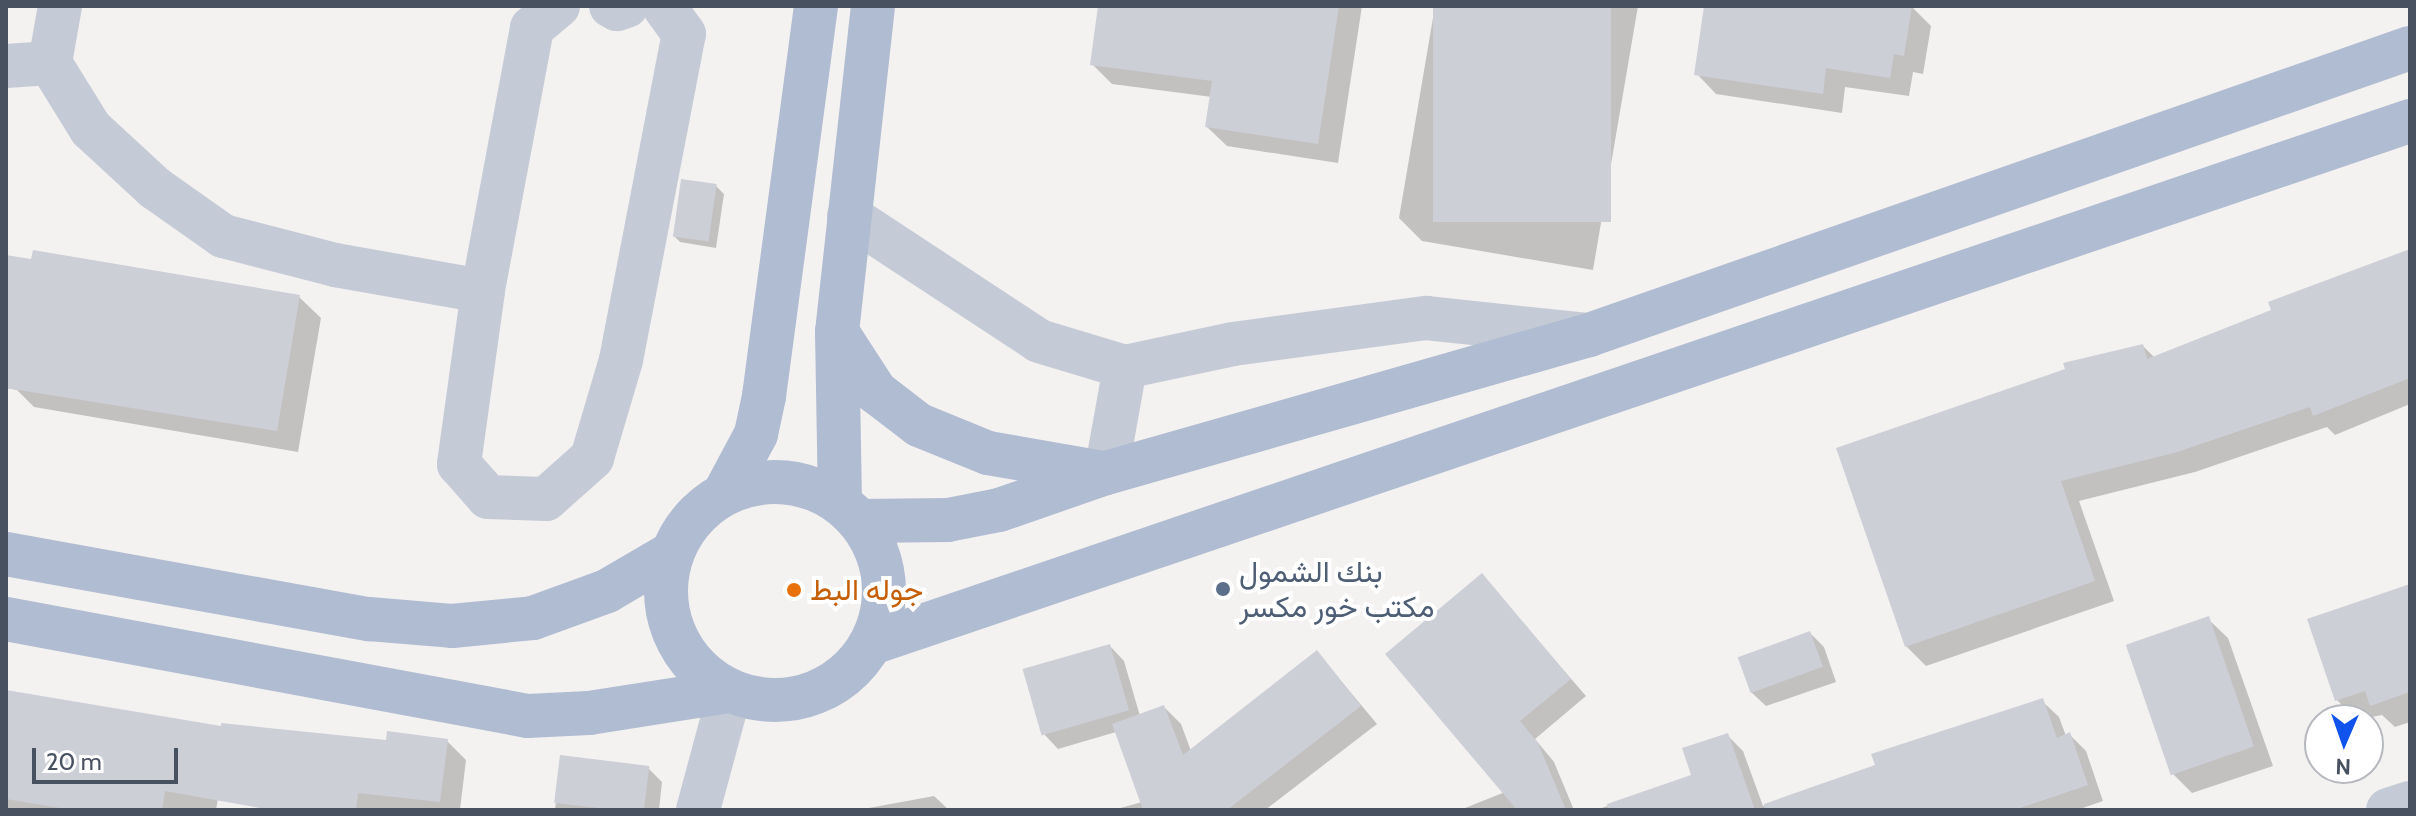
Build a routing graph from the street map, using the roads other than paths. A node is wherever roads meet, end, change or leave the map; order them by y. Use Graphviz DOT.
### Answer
graph roads {
  1 [pos="60,6"];
  2 [pos="558,6"];
  3 [pos="611,6"];
  4 [pos="627,6"];
  5 [pos="664,6"];
  6 [pos="816,6"];
  7 [pos="873,6"];
  8 [pos="2410,48"];
  9 [pos="50,63"];
  10 [pos="6,66"];
  11 [pos="2410,121"];
  12 [pos="849,216"];
  13 [pos="483,291"];
  14 [pos="837,332"];
  15 [pos="1589,335"];
  16 [pos="1125,367"];
  17 [pos="1106,473"];
  18 [pos="724,494"];
  19 [pos="849,512"];
  20 [pos="672,553"];
  21 [pos="6,554"];
  22 [pos="6,619"];
  23 [pos="872,643"];
  24 [pos="730,691"];
  25 [pos="2410,803"];
  26 [pos="698,810"];
  27 [pos="2388,810"];
  1 -- 9 [label="street"];
  2 -- 13 [label="street"];
  3 -- 4 [label="street"];
  5 -- 13 [label="street"];
  6 -- 18 [label="main road"];
  7 -- 12 [label="main road"];
  8 -- 15 [label="main road"];
  9 -- 10 [label="street"];
  9 -- 13 [label="street"];
  11 -- 23 [label="main road"];
  12 -- 14 [label="main road"];
  12 -- 16 [label="street"];
  14 -- 17 [label="main road"];
  14 -- 19 [label="main road"];
  15 -- 16 [label="street"];
  15 -- 17 [label="main road"];
  16 -- 17 [label="street"];
  17 -- 19 [label="main road"];
  18 -- 19 [label="main road"];
  18 -- 20 [label="main road"];
  19 -- 23 [label="main road"];
  20 -- 21 [label="main road"];
  20 -- 24 [label="main road"];
  22 -- 24 [label="main road"];
  23 -- 24 [label="main road"];
  24 -- 26 [label="street"];
  25 -- 27 [label="street"];
}
